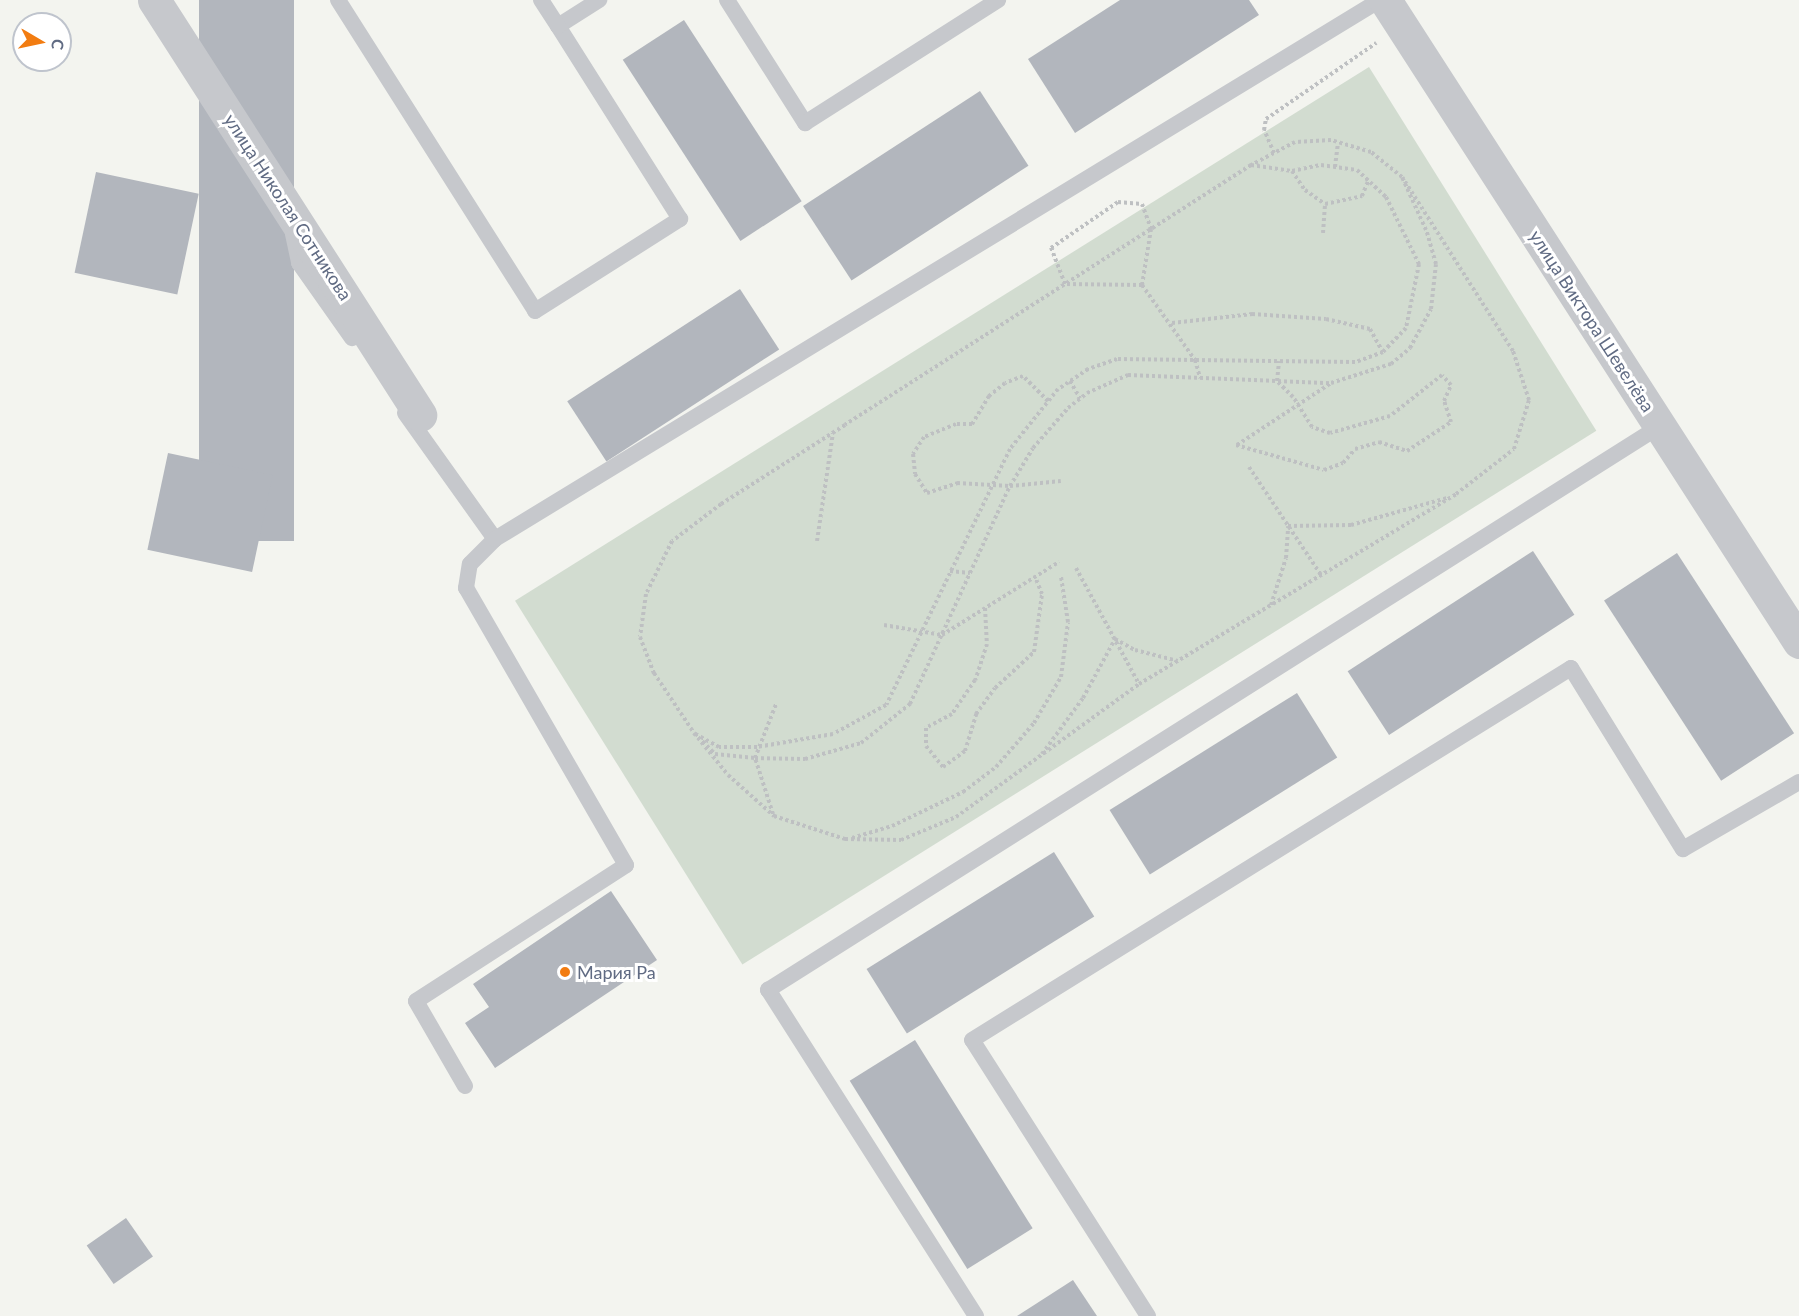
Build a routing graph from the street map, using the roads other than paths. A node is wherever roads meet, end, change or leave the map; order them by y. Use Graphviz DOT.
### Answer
graph roads {
  1 [pos="154,0"];
  2 [pos="338,0"];
  3 [pos="541,0"];
  4 [pos="599,0"];
  5 [pos="727,0"];
  6 [pos="998,0"];
  7 [pos="1380,0"];
  8 [pos="1394,13"];
  9 [pos="558,26"];
  10 [pos="285,201"];
  11 [pos="420,415"];
  12 [pos="1660,426"];
  13 [pos="495,539"];
  14 [pos="1799,642"];
  15 [pos="1799,782"];
  16 [pos="465,1086"];
  17 [pos="976,1316"];
  18 [pos="1148,1316"];
  1 -- 10 [label="street, улица Николая Сотникова"];
  2 -- 9 [label="lane"];
  3 -- 9 [label="lane"];
  4 -- 9 [label="lane"];
  5 -- 6 [label="lane"];
  7 -- 13 [label="lane"];
  8 -- 12 [label="street, улица Виктора Шевелёва"];
  10 -- 11 [label="street, улица Николая Сотникова"];
  10 -- 13 [label="lane"];
  12 -- 14 [label="street, улица Виктора Шевелёва"];
  12 -- 17 [label="lane"];
  13 -- 16 [label="lane"];
  15 -- 18 [label="lane"];
}
